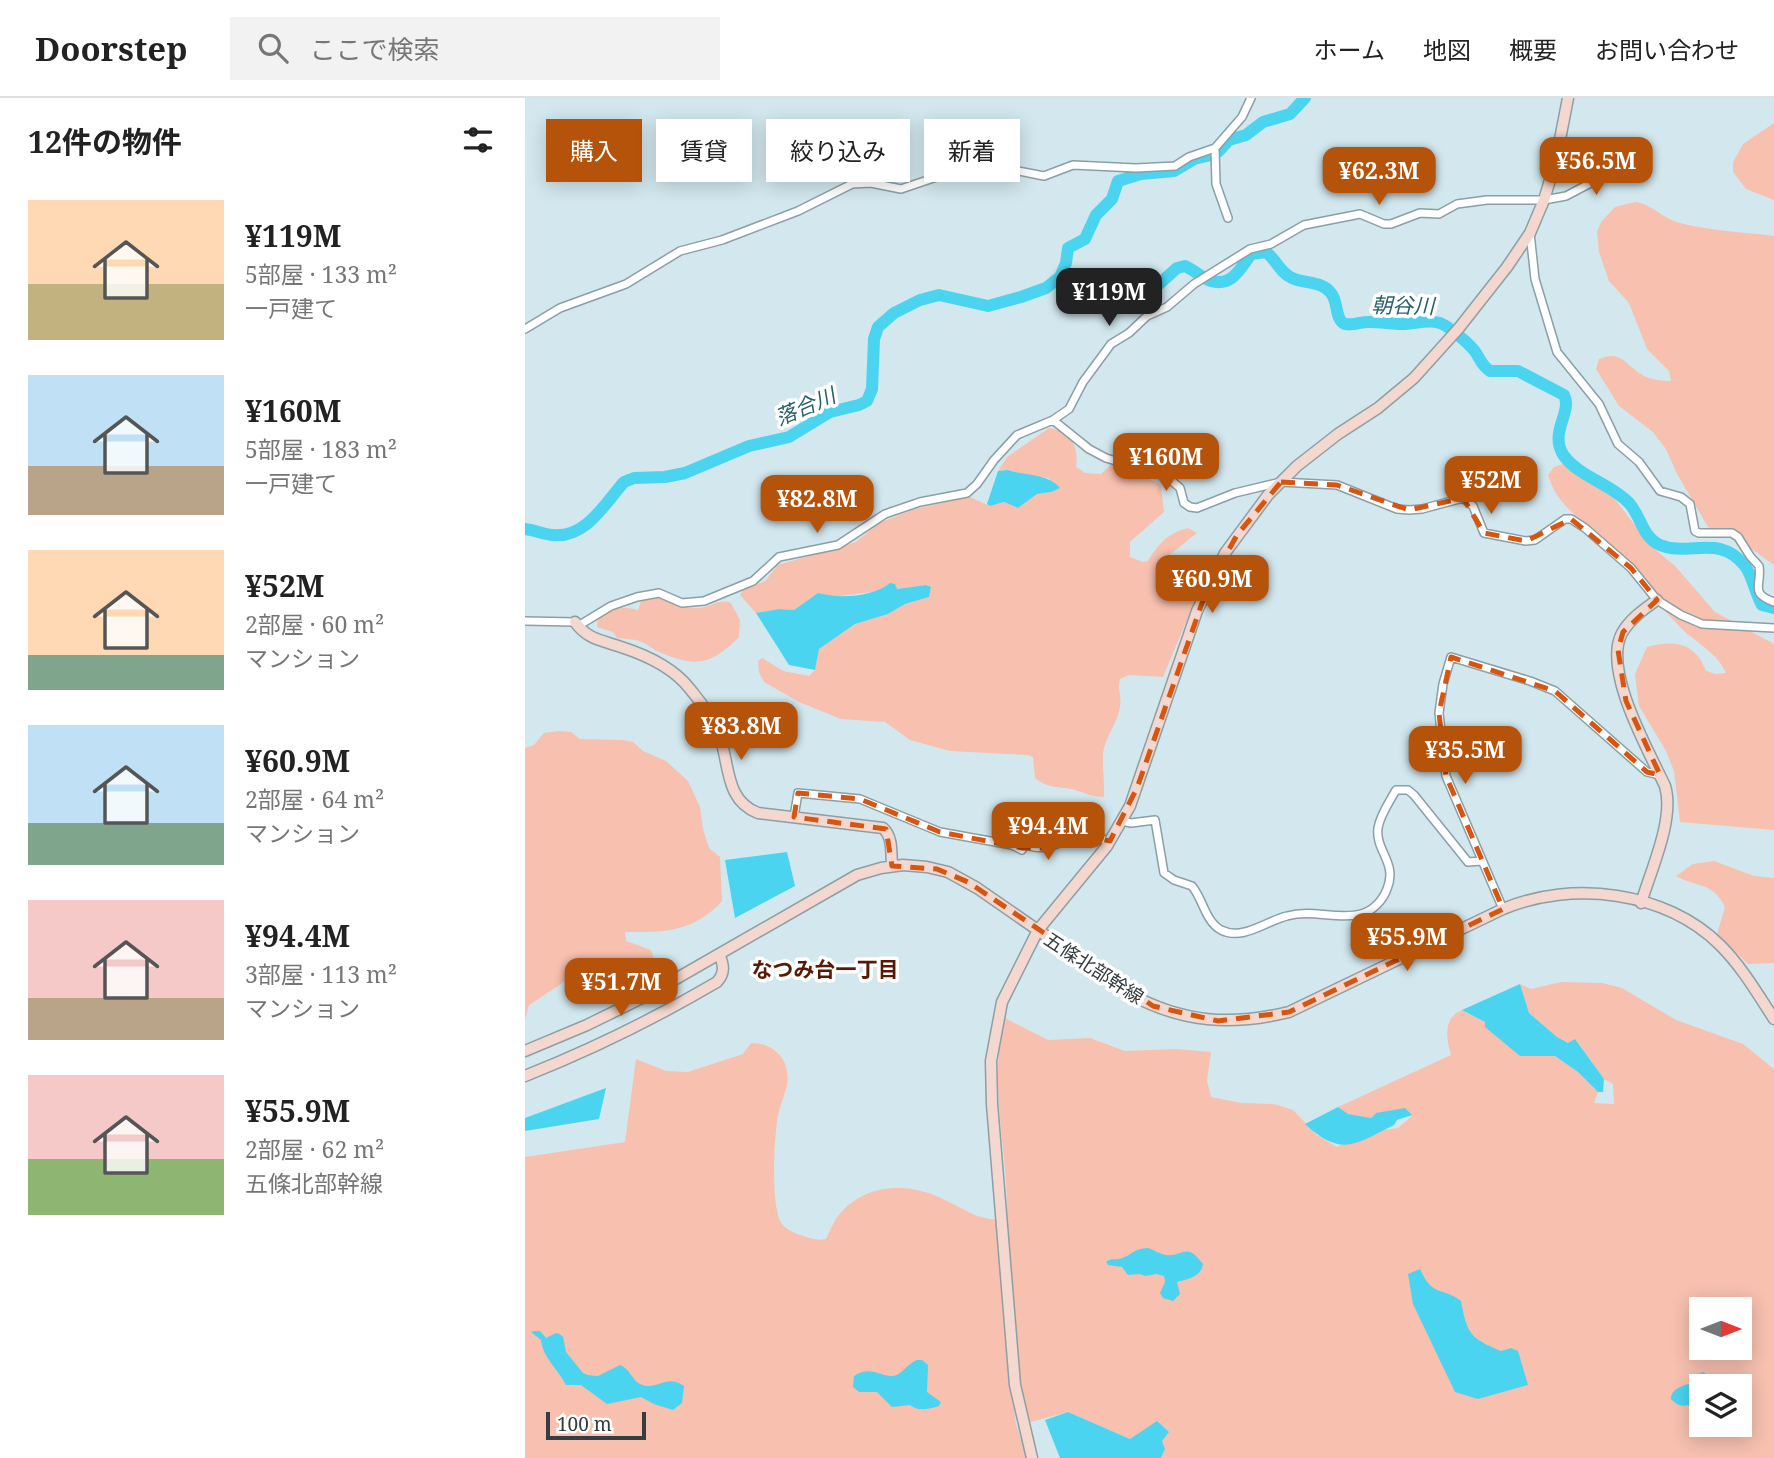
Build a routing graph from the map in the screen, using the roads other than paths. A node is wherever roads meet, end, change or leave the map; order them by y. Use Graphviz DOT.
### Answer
graph roads {
  1 [pos="1251,98"];
  2 [pos="1568,98"];
  3 [pos="1215,148"];
  4 [pos="1640,172"];
  5 [pos="1544,200"];
  6 [pos="1228,218"];
  7 [pos="1530,233"];
  8 [pos="525,328"];
  9 [pos="1053,421"];
  10 [pos="1281,482"];
  11 [pos="1657,600"];
  12 [pos="1774,602"];
  13 [pos="525,621"];
  14 [pos="576,624"];
  15 [pos="1774,628"];
  16 [pos="1660,775"];
  17 [pos="794,817"];
  18 [pos="1122,821"];
  19 [pos="1016,830"];
  20 [pos="1108,843"];
  21 [pos="1023,847"];
  22 [pos="1482,860"];
  23 [pos="892,866"];
  24 [pos="1641,902"];
  25 [pos="1503,909"];
  26 [pos="1038,930"];
  27 [pos="719,954"];
  28 [pos="1774,1019"];
  29 [pos="525,1051"];
  30 [pos="525,1076"];
  31 [pos="1032,1458"];
  1 -- 3 [label="street"];
  2 -- 5 [label="street"];
  3 -- 6 [label="street"];
  3 -- 8 [label="street"];
  4 -- 5 [label="street"];
  5 -- 7 [label="street"];
  5 -- 9 [label="street"];
  7 -- 10 [label="street"];
  7 -- 12 [label="street"];
  9 -- 10 [label="street"];
  9 -- 14 [label="street"];
  10 -- 11 [label="street"];
  10 -- 18 [label="street"];
  11 -- 15 [label="street"];
  11 -- 16 [label="street"];
  13 -- 14 [label="street"];
  14 -- 17 [label="street"];
  16 -- 22 [label="street"];
  16 -- 24 [label="street"];
  17 -- 21 [label="street"];
  17 -- 23 [label="street"];
  18 -- 20 [label="street"];
  18 -- 22 [label="street"];
  19 -- 21 [label="street"];
  20 -- 21 [label="street"];
  20 -- 26 [label="street"];
  22 -- 25 [label="street"];
  23 -- 26 [label="street, 五條北部幹線"];
  23 -- 27 [label="street, 五條北部幹線"];
  24 -- 25 [label="street, 五條北部幹線"];
  24 -- 28 [label="street, 五條北部幹線"];
  25 -- 26 [label="street, 五條北部幹線"];
  26 -- 31 [label="street"];
  27 -- 29 [label="street, 五條北部幹線"];
  27 -- 30 [label="street"];
}
